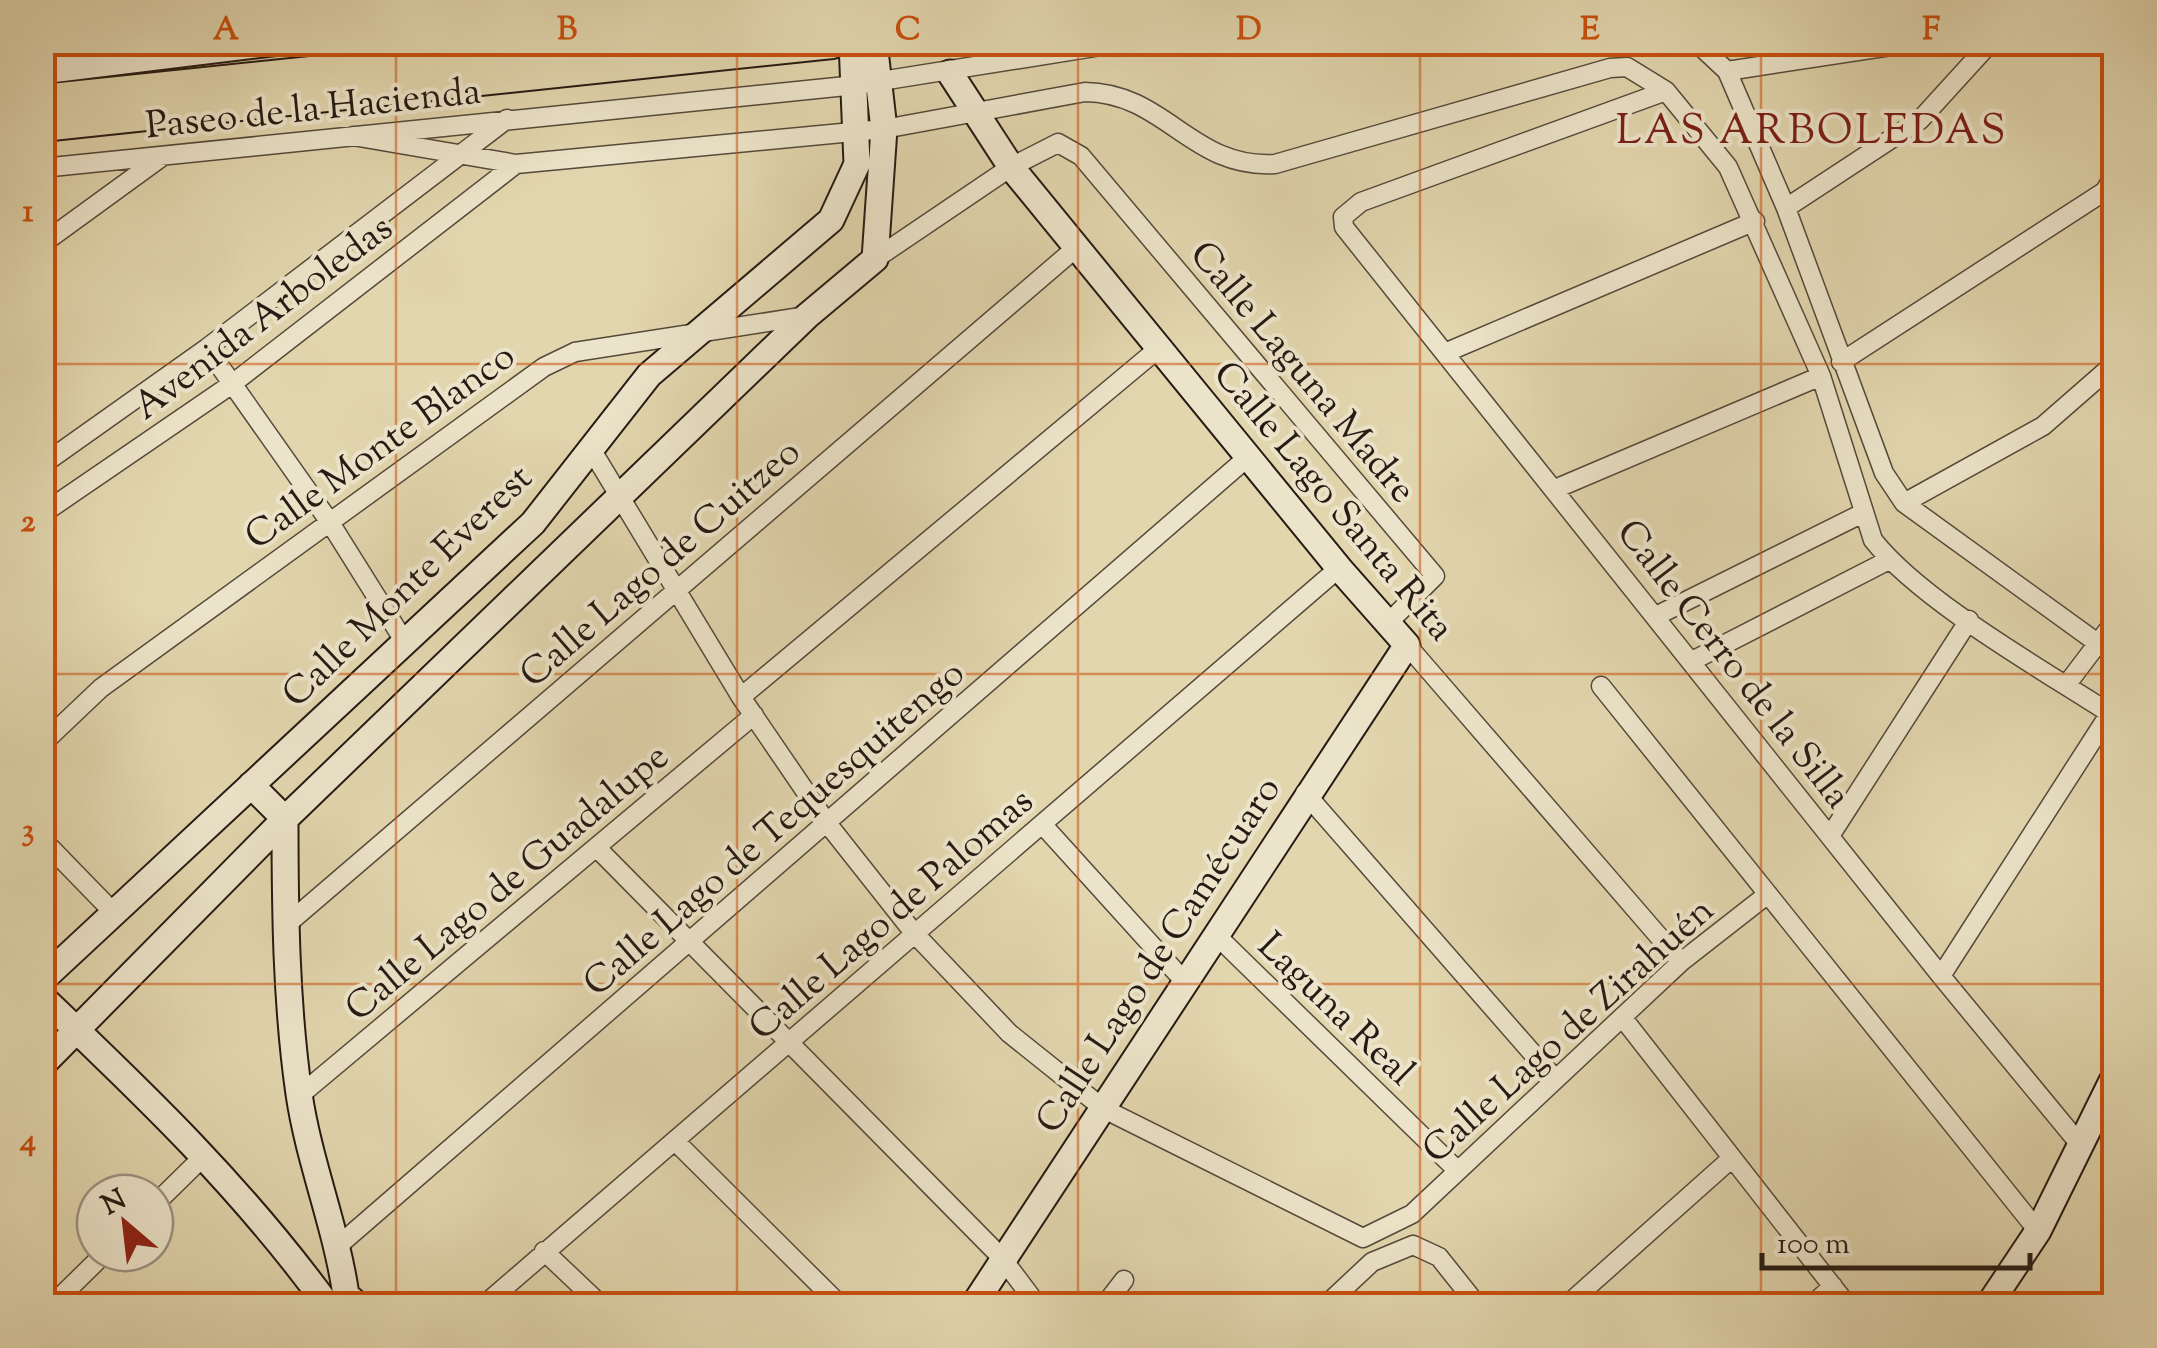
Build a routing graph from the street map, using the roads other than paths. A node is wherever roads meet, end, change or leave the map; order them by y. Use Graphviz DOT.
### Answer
graph roads {
  1 [pos="280,42"];
  2 [pos="608,42"];
  3 [pos="832,42"];
  4 [pos="852,42"];
  5 [pos="874,42"];
  6 [pos="1126,42"];
  7 [pos="1696,42"];
  8 [pos="1917,42"];
  9 [pos="1991,42"];
  10 [pos="42,71"];
  11 [pos="1728,71"];
  12 [pos="950,74"];
  13 [pos="867,83"];
  14 [pos="1666,91"];
  15 [pos="42,101"];
  16 [pos="974,114"];
  17 [pos="508,118"];
  18 [pos="42,125"];
  19 [pos="884,129"];
  20 [pos="858,132"];
  21 [pos="353,136"];
  22 [pos="1759,152"];
  23 [pos="163,156"];
  24 [pos="462,156"];
  25 [pos="516,164"];
  26 [pos="1011,167"];
  27 [pos="1728,167"];
  28 [pos="42,168"];
  29 [pos="2111,189"];
  30 [pos="1786,208"];
  31 [pos="1755,221"];
  32 [pos="42,244"];
  33 [pos="1077,248"];
  34 [pos="875,259"];
  35 [pos="807,316"];
  36 [pos="703,330"];
  37 [pos="208,348"];
  38 [pos="1158,348"];
  39 [pos="1447,352"];
  40 [pos="1842,362"];
  41 [pos="2114,364"];
  42 [pos="1822,376"];
  43 [pos="232,384"];
  44 [pos="591,449"];
  45 [pos="1248,457"];
  46 [pos="42,465"];
  47 [pos="1555,488"];
  48 [pos="619,497"];
  49 [pos="1904,503"];
  50 [pos="1863,512"];
  51 [pos="42,514"];
  52 [pos="330,521"];
  53 [pos="1889,560"];
  54 [pos="1339,568"];
  55 [pos="676,590"];
  56 [pos="1656,616"];
  57 [pos="1969,620"];
  58 [pos="2114,622"];
  59 [pos="1388,623"];
  60 [pos="2098,642"];
  61 [pos="406,644"];
  62 [pos="1407,645"];
  63 [pos="2114,656"];
  64 [pos="1692,662"];
  65 [pos="2067,684"];
  66 [pos="1601,686"];
  67 [pos="741,697"];
  68 [pos="2112,714"];
  69 [pos="754,715"];
  70 [pos="42,744"];
  71 [pos="251,785"];
  72 [pos="1306,793"];
  73 [pos="286,819"];
  74 [pos="827,823"];
  75 [pos="1042,824"];
  76 [pos="1830,836"];
  77 [pos="42,838"];
  78 [pos="597,848"];
  79 [pos="1768,894"];
  80 [pos="114,913"];
  81 [pos="285,926"];
  82 [pos="914,934"];
  83 [pos="1215,934"];
  84 [pos="690,943"];
  85 [pos="1681,962"];
  86 [pos="1941,976"];
  87 [pos="42,980"];
  88 [pos="1185,982"];
  89 [pos="42,997"];
  90 [pos="1622,1017"];
  91 [pos="77,1030"];
  92 [pos="789,1044"];
  93 [pos="42,1066"];
  94 [pos="2114,1077"];
  95 [pos="1555,1079"];
  96 [pos="300,1096"];
  97 [pos="1104,1109"];
  98 [pos="676,1142"];
  99 [pos="2082,1147"];
  100 [pos="205,1155"];
  101 [pos="1732,1158"];
  102 [pos="1457,1170"];
  103 [pos="175,1184"];
  104 [pos="1412,1214"];
  105 [pos="2038,1231"];
  106 [pos="1363,1238"];
  107 [pos="339,1245"];
  108 [pos="1413,1245"];
  109 [pos="544,1252"];
  110 [pos="1002,1258"];
  111 [pos="1372,1262"];
  112 [pos="85,1273"];
  113 [pos="1124,1280"];
  114 [pos="1833,1286"];
  115 [pos="341,1303"];
  116 [pos="51,1306"];
  117 [pos="483,1306"];
  118 [pos="602,1306"];
  119 [pos="841,1306"];
  120 [pos="973,1306"];
  121 [pos="1038,1306"];
  122 [pos="1104,1306"];
  123 [pos="1326,1306"];
  124 [pos="1478,1306"];
  125 [pos="1566,1306"];
  126 [pos="1812,1306"];
  127 [pos="1848,1306"];
  128 [pos="1988,1306"];
  1 -- 10 [label="street"];
  2 -- 15 [label="highway"];
  3 -- 18 [label="highway"];
  4 -- 13 [label="street, Calle Monte Everest"];
  5 -- 13 [label="street, Calle Monte Everest"];
  6 -- 12 [label="street, Paseo de la Hacienda"];
  7 -- 11 [label="street"];
  8 -- 11 [label="street"];
  9 -- 30 [label="street"];
  11 -- 22 [label="street"];
  12 -- 13 [label="street, Paseo de la Hacienda"];
  12 -- 16 [label="street, Calle Lago Santa Rita"];
  13 -- 17 [label="street, Paseo de la Hacienda"];
  13 -- 19 [label="street, Calle Monte Everest"];
  13 -- 20 [label="street, Calle Monte Everest"];
  14 -- 16 [label="street"];
  14 -- 27 [label="street"];
  14 -- 39 [label="street, Calle Cerro de la Silla"];
  16 -- 19 [label="street"];
  16 -- 26 [label="street, Calle Lago Santa Rita"];
  17 -- 21 [label="street, Paseo de la Hacienda"];
  17 -- 24 [label="street, Avenida Arboledas"];
  19 -- 20 [label="street"];
  19 -- 34 [label="street, Calle Monte Everest"];
  20 -- 25 [label="street"];
  20 -- 36 [label="street, Calle Monte Everest"];
  21 -- 23 [label="street, Paseo de la Hacienda"];
  21 -- 24 [label="street"];
  22 -- 27 [label="street"];
  22 -- 30 [label="street"];
  23 -- 28 [label="street, Paseo de la Hacienda"];
  23 -- 32 [label="street"];
  24 -- 25 [label="street"];
  24 -- 37 [label="street, Avenida Arboledas"];
  25 -- 43 [label="street, Avenida Arboledas"];
  26 -- 33 [label="street, Calle Lago Santa Rita"];
  26 -- 34 [label="street"];
  26 -- 59 [label="street, Calle Laguna Madre"];
  27 -- 31 [label="street"];
  29 -- 40 [label="street"];
  30 -- 40 [label="street"];
  31 -- 39 [label="street"];
  31 -- 42 [label="street"];
  33 -- 38 [label="street, Calle Lago Santa Rita"];
  33 -- 55 [label="street, Calle Lago de Cuitzeo"];
  34 -- 35 [label="street"];
  35 -- 36 [label="street, Calle Monte Blanco"];
  35 -- 48 [label="street"];
  36 -- 44 [label="street, Calle Monte Everest"];
  36 -- 52 [label="street, Calle Monte Blanco"];
  37 -- 43 [label="street"];
  37 -- 46 [label="street, Avenida Arboledas"];
  38 -- 45 [label="street, Calle Lago Santa Rita"];
  38 -- 67 [label="street"];
  39 -- 47 [label="street, Calle Cerro de la Silla"];
  40 -- 49 [label="street"];
  41 -- 49 [label="street"];
  42 -- 47 [label="street"];
  42 -- 50 [label="street"];
  43 -- 51 [label="street, Avenida Arboledas"];
  43 -- 52 [label="street"];
  44 -- 48 [label="street"];
  44 -- 61 [label="street, Calle Monte Everest"];
  45 -- 54 [label="street, Calle Lago Santa Rita"];
  45 -- 74 [label="street, Calle Lago de Tequesquitengo"];
  47 -- 56 [label="street, Calle Cerro de la Silla"];
  48 -- 55 [label="street"];
  48 -- 73 [label="street"];
  49 -- 60 [label="street"];
  50 -- 53 [label="street"];
  50 -- 56 [label="street"];
  52 -- 61 [label="street"];
  52 -- 70 [label="street, Calle Monte Blanco"];
  53 -- 57 [label="street"];
  53 -- 64 [label="street"];
  54 -- 59 [label="street, Calle Lago Santa Rita"];
  54 -- 75 [label="street, Calle Lago de Palomas"];
  55 -- 67 [label="street"];
  55 -- 81 [label="street, Calle Lago de Cuitzeo"];
  56 -- 64 [label="street, Calle Cerro de la Silla"];
  57 -- 65 [label="street"];
  57 -- 76 [label="street"];
  58 -- 60 [label="street"];
  59 -- 62 [label="street, Calle Lago Santa Rita"];
  60 -- 63 [label="street"];
  60 -- 65 [label="street"];
  61 -- 71 [label="street, Calle Monte Everest"];
  62 -- 72 [label="street, Calle Lago de Camécuaro"];
  62 -- 85 [label="street, Calle Lago Santa Rita"];
  64 -- 76 [label="street, Calle Cerro de la Silla"];
  65 -- 68 [label="street"];
  66 -- 79 [label="street"];
  67 -- 69 [label="street"];
  68 -- 86 [label="street"];
  69 -- 74 [label="street"];
  69 -- 78 [label="street, Calle Lago de Guadalupe"];
  71 -- 73 [label="street"];
  71 -- 80 [label="street, Calle Monte Everest"];
  72 -- 83 [label="street, Calle Lago de Camécuaro"];
  72 -- 95 [label="street"];
  73 -- 81 [label="street"];
  73 -- 91 [label="street"];
  74 -- 82 [label="street"];
  74 -- 84 [label="street, Calle Lago de Tequesquitengo"];
  75 -- 82 [label="street, Calle Lago de Palomas"];
  75 -- 88 [label="street"];
  76 -- 86 [label="street, Calle Cerro de la Silla"];
  77 -- 80 [label="street"];
  78 -- 84 [label="street"];
  78 -- 96 [label="street, Calle Lago de Guadalupe"];
  79 -- 85 [label="street, Calle Lago de Zirahuén"];
  79 -- 105 [label="street"];
  80 -- 87 [label="street, Calle Monte Everest"];
  81 -- 96 [label="street"];
  82 -- 92 [label="street, Calle Lago de Palomas"];
  82 -- 97 [label="street"];
  83 -- 88 [label="street, Calle Lago de Camécuaro"];
  83 -- 102 [label="street, Laguna Real"];
  84 -- 92 [label="street"];
  84 -- 107 [label="street, Calle Lago de Tequesquitengo"];
  85 -- 90 [label="street, Calle Lago de Zirahuén"];
  86 -- 99 [label="street, Calle Cerro de la Silla"];
  88 -- 97 [label="street, Calle Lago de Camécuaro"];
  89 -- 91 [label="street"];
  90 -- 95 [label="street, Calle Lago de Zirahuén"];
  90 -- 101 [label="street"];
  91 -- 93 [label="street"];
  91 -- 100 [label="street"];
  92 -- 98 [label="street, Calle Lago de Palomas"];
  92 -- 110 [label="street"];
  94 -- 99 [label="street"];
  95 -- 102 [label="street, Calle Lago de Zirahuén"];
  96 -- 107 [label="street"];
  97 -- 106 [label="street"];
  97 -- 110 [label="street, Calle Lago de Camécuaro"];
  98 -- 109 [label="street, Calle Lago de Palomas"];
  98 -- 119 [label="street"];
  99 -- 105 [label="street"];
  100 -- 103 [label="street"];
  100 -- 115 [label="street"];
  101 -- 114 [label="street"];
  101 -- 125 [label="street"];
  102 -- 104 [label="street, Calle Lago de Zirahuén"];
  104 -- 106 [label="street, Calle Lago de Zirahuén"];
  104 -- 108 [label="street, Calle Lago de Zirahuén"];
  105 -- 128 [label="street"];
  106 -- 111 [label="street"];
  107 -- 115 [label="street"];
  108 -- 111 [label="street"];
  108 -- 124 [label="street"];
  109 -- 117 [label="street, Calle Lago de Palomas"];
  109 -- 118 [label="street"];
  110 -- 120 [label="street, Calle Lago de Camécuaro"];
  110 -- 121 [label="street"];
  111 -- 123 [label="street"];
  112 -- 116 [label="street"];
  113 -- 122 [label="street"];
  114 -- 126 [label="street"];
  114 -- 127 [label="street"];
}
